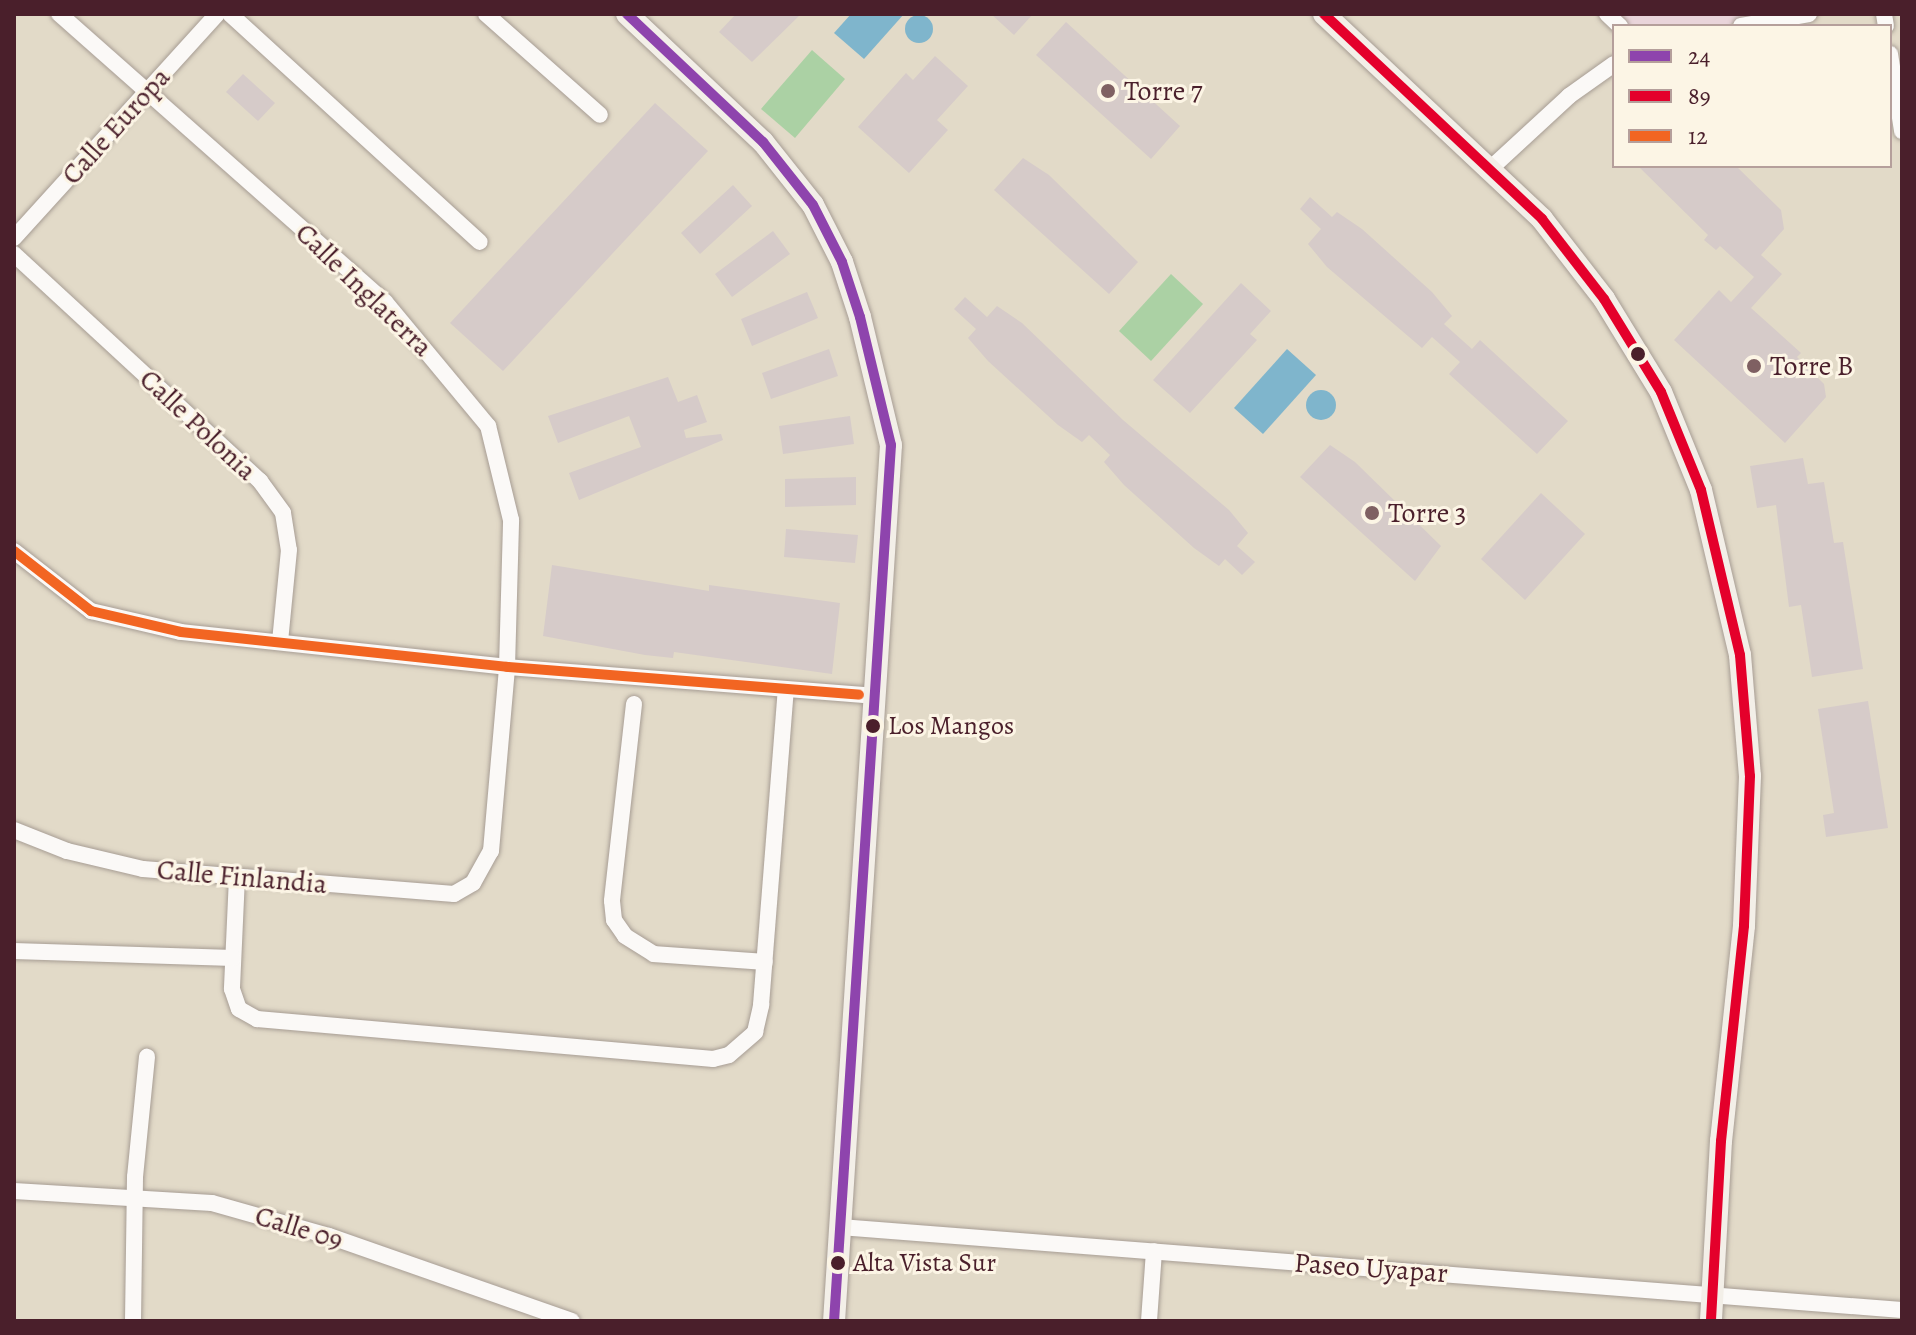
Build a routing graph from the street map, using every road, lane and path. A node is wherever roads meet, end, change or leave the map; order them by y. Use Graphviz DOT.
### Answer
graph roads {
  1 [pos="59,14"];
  2 [pos="217,14"];
  3 [pos="230,14"];
  4 [pos="486,14"];
  5 [pos="627,14"];
  6 [pos="1324,14"];
  7 [pos="1809,14"];
  8 [pos="1752,24"];
  9 [pos="1612,65"];
  10 [pos="1892,67"];
  11 [pos="146,93"];
  12 [pos="600,115"];
  13 [pos="1902,131"];
  14 [pos="1490,169"];
  15 [pos="14,238"];
  16 [pos="480,242"];
  17 [pos="14,254"];
  18 [pos="14,551"];
  19 [pos="280,641"];
  20 [pos="507,667"];
  21 [pos="786,690"];
  22 [pos="875,696"];
  23 [pos="634,704"];
  24 [pos="14,830"];
  25 [pos="237,877"];
  26 [pos="473,883"];
  27 [pos="14,951"];
  28 [pos="233,958"];
  29 [pos="765,962"];
  30 [pos="147,1057"];
  31 [pos="14,1191"];
  32 [pos="137,1198"];
  33 [pos="840,1227"];
  34 [pos="1154,1251"];
  35 [pos="1713,1294"];
  36 [pos="1902,1310"];
  37 [pos="133,1321"];
  38 [pos="572,1321"];
  39 [pos="834,1321"];
  40 [pos="1149,1321"];
  41 [pos="1711,1321"];
  1 -- 11 [label="street, Calle Inglaterra"];
  2 -- 11 [label="street, Calle Europa"];
  3 -- 16 [label="street"];
  4 -- 12 [label="street"];
  5 -- 22 [label="street"];
  6 -- 14 [label="street"];
  7 -- 8 [label="street"];
  9 -- 14 [label="street"];
  10 -- 13 [label="street"];
  11 -- 15 [label="street, Calle Europa"];
  11 -- 20 [label="street, Calle Inglaterra"];
  14 -- 35 [label="street"];
  17 -- 19 [label="street, Calle Polonia"];
  18 -- 19 [label="street"];
  19 -- 20 [label="street"];
  20 -- 21 [label="street"];
  20 -- 26 [label="street, Calle Inglaterra"];
  21 -- 22 [label="street"];
  21 -- 29 [label="street"];
  22 -- 33 [label="street"];
  23 -- 29 [label="street"];
  24 -- 25 [label="street, Calle Finlandia"];
  25 -- 26 [label="street, Calle Finlandia"];
  25 -- 28 [label="street"];
  27 -- 28 [label="street"];
  28 -- 29 [label="street"];
  30 -- 32 [label="street"];
  31 -- 32 [label="street, Calle 09"];
  32 -- 37 [label="street"];
  32 -- 38 [label="street, Calle 09"];
  33 -- 34 [label="street, Paseo Uyapar"];
  33 -- 39 [label="street"];
  34 -- 35 [label="street, Paseo Uyapar"];
  34 -- 40 [label="street"];
  35 -- 36 [label="street, Paseo Uyapar"];
  35 -- 41 [label="street"];
}
